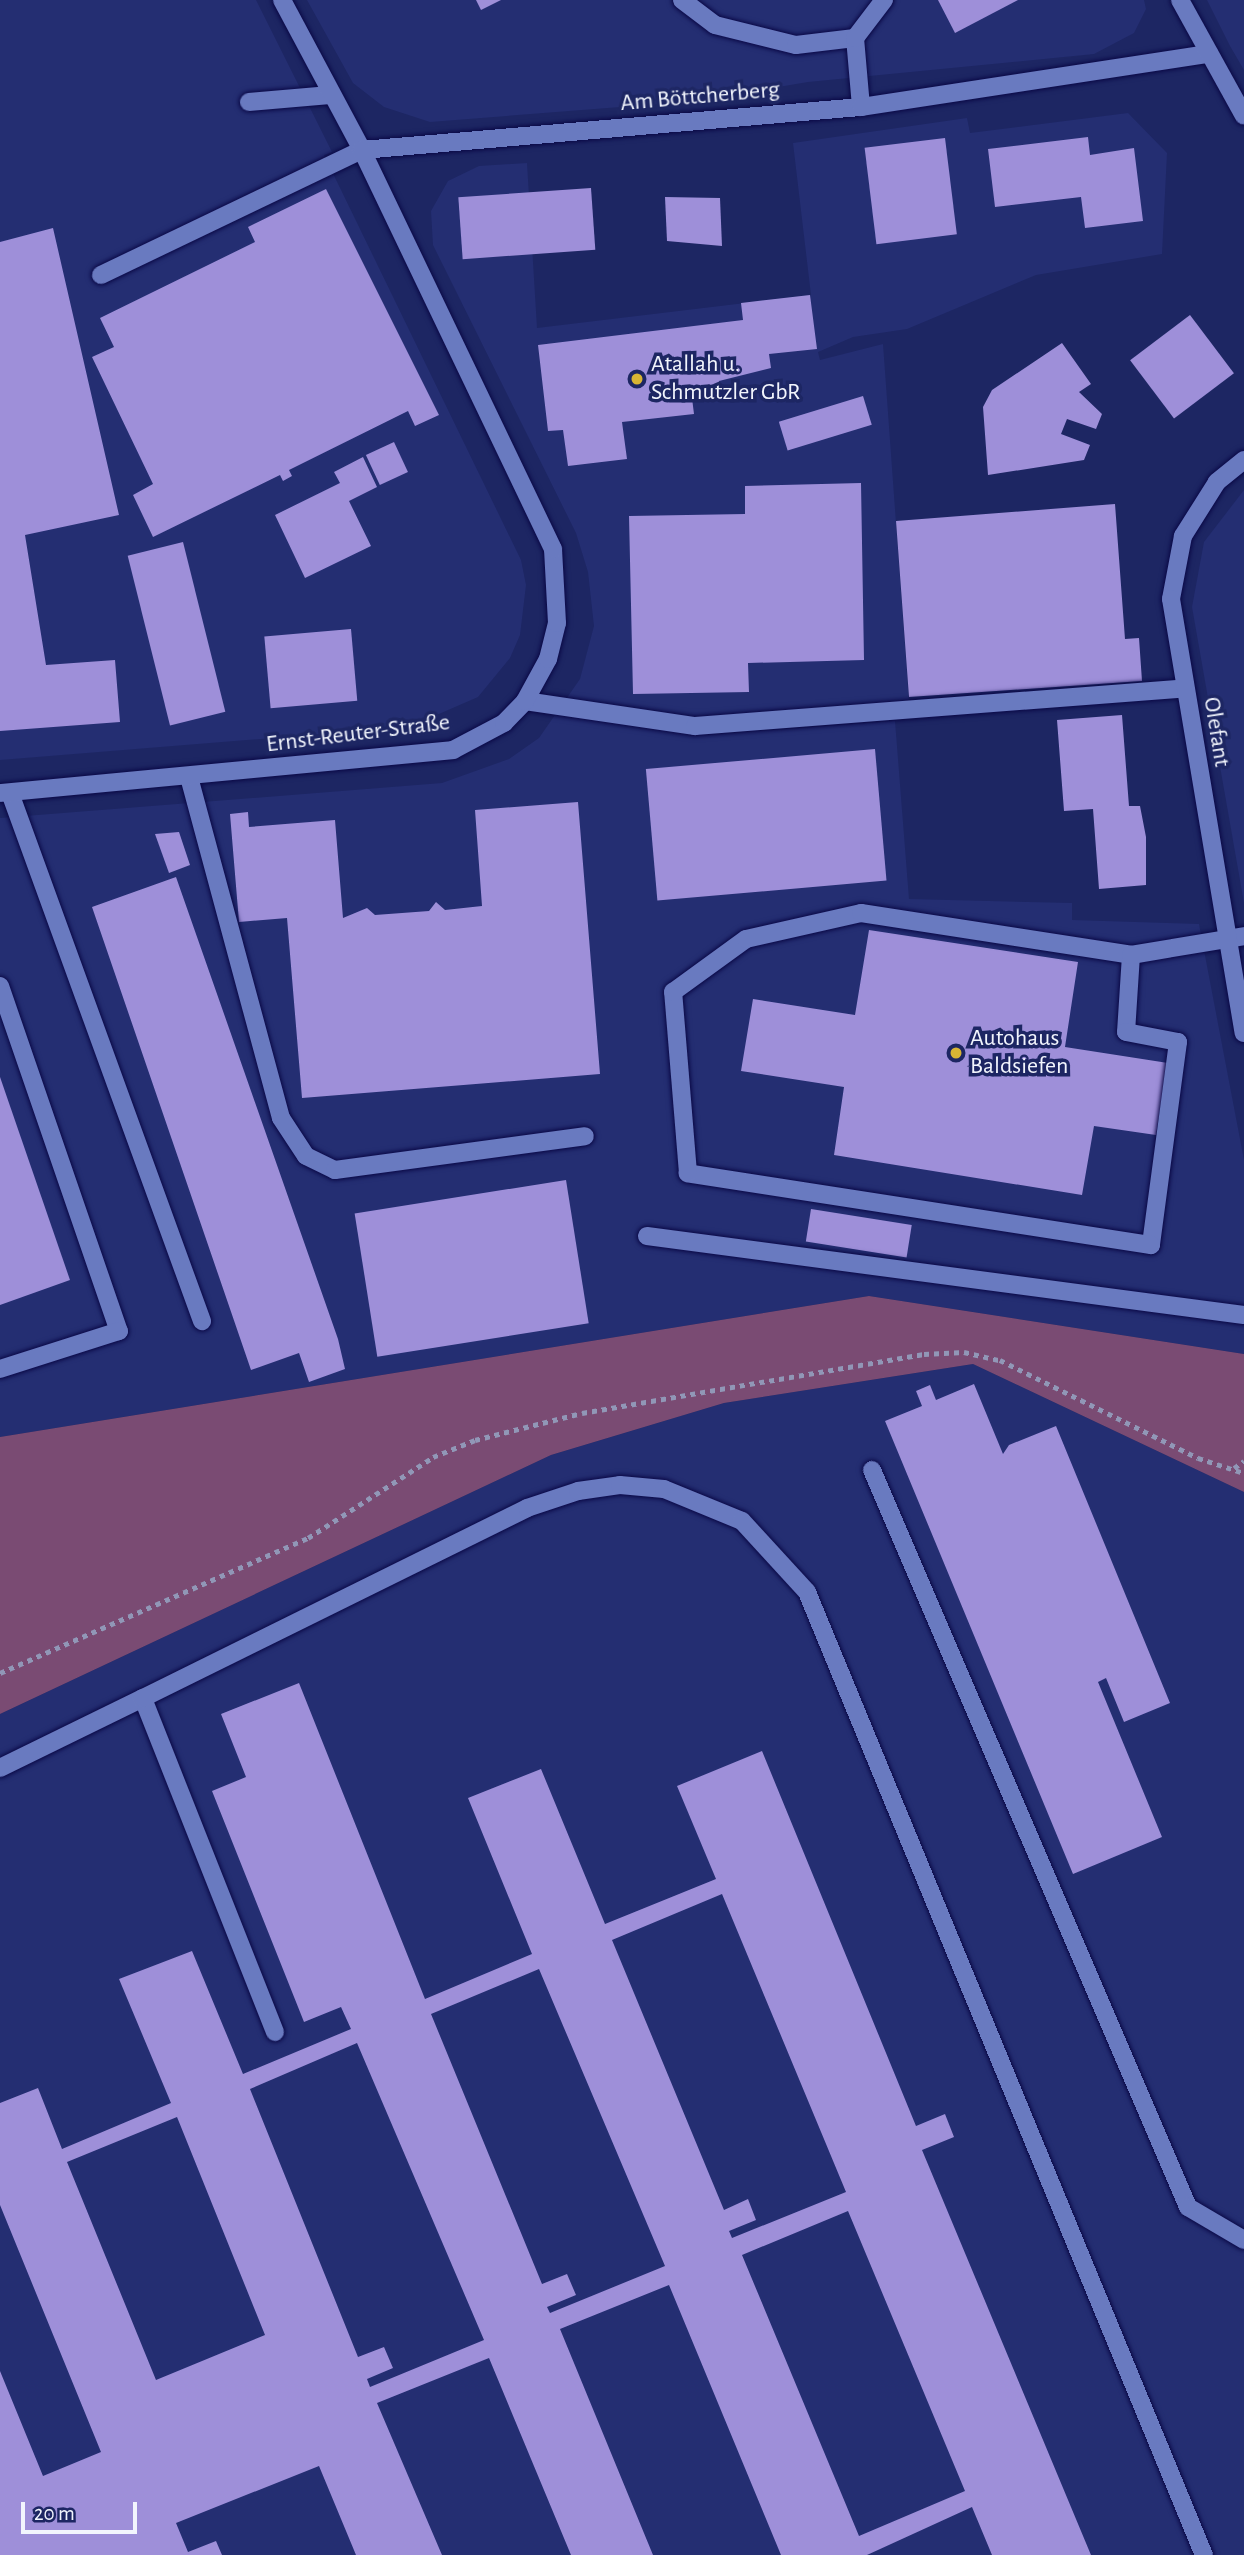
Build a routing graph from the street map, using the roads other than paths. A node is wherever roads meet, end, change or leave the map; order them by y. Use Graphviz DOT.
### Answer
graph roads {
  1 [pos="282,0"];
  2 [pos="682,0"];
  3 [pos="884,0"];
  4 [pos="1180,0"];
  5 [pos="855,38"];
  6 [pos="1209,54"];
  7 [pos="330,95"];
  8 [pos="249,102"];
  9 [pos="861,107"];
  10 [pos="1244,116"];
  11 [pos="362,150"];
  12 [pos="101,275"];
  13 [pos="1244,460"];
  14 [pos="1184,688"];
  15 [pos="525,701"];
  16 [pos="189,777"];
  17 [pos="5,793"];
  18 [pos="1226,935"];
  19 [pos="1244,936"];
  20 [pos="1131,954"];
  21 [pos="0,986"];
  22 [pos="1244,1033"];
  23 [pos="585,1136"];
  24 [pos="647,1236"];
  25 [pos="1244,1315"];
  26 [pos="202,1321"];
  27 [pos="0,1369"];
  28 [pos="872,1470"];
  29 [pos="143,1698"];
  30 [pos="0,1768"];
  31 [pos="275,2032"];
  32 [pos="1244,2240"];
  33 [pos="1204,2555"];
  1 -- 7 [label="street"];
  2 -- 5 [label="street"];
  3 -- 5 [label="street"];
  4 -- 6 [label="street"];
  5 -- 9 [label="street"];
  6 -- 9 [label="street, Am Böttcherberg"];
  6 -- 10 [label="street"];
  7 -- 8 [label="street"];
  7 -- 11 [label="street"];
  9 -- 11 [label="street, Am Böttcherberg"];
  11 -- 12 [label="street"];
  11 -- 15 [label="street, Ernst-Reuter-Straße"];
  13 -- 14 [label="street, Olefant"];
  14 -- 15 [label="street"];
  14 -- 18 [label="street, Olefant"];
  15 -- 16 [label="street, Ernst-Reuter-Straße"];
  16 -- 17 [label="street, Ernst-Reuter-Straße"];
  16 -- 23 [label="street"];
  17 -- 26 [label="street"];
  18 -- 19 [label="street"];
  18 -- 20 [label="street"];
  18 -- 22 [label="street, Olefant"];
  20 -- 20 [label="street"];
  21 -- 27 [label="street"];
  24 -- 25 [label="street"];
  28 -- 32 [label="street"];
  29 -- 30 [label="street"];
  29 -- 31 [label="street"];
  29 -- 33 [label="street"];
}
